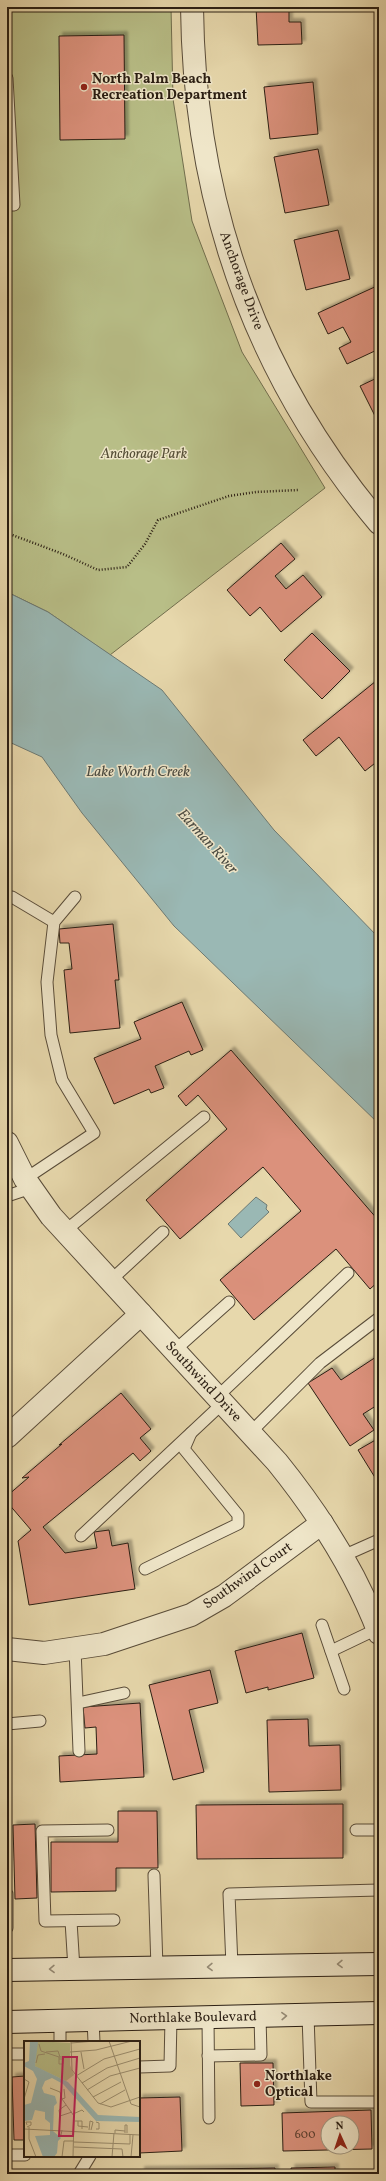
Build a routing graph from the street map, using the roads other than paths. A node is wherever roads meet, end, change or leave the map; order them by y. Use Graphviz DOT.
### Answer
graph roads {
  1 [pos="192,7"];
  2 [pos="7,78"];
  3 [pos="7,205"];
  4 [pos="376,514"];
  5 [pos="75,897"];
  6 [pos="7,899"];
  7 [pos="54,922"];
  8 [pos="204,1117"];
  9 [pos="7,1143"];
  10 [pos="28,1184"];
  11 [pos="7,1196"];
  12 [pos="65,1231"];
  13 [pos="163,1232"];
  14 [pos="348,1274"];
  15 [pos="110,1281"];
  16 [pos="229,1302"];
  17 [pos="141,1314"];
  18 [pos="379,1318"];
  19 [pos="174,1351"];
  20 [pos="220,1400"];
  21 [pos="191,1433"];
  22 [pos="250,1433"];
  23 [pos="7,1437"];
  24 [pos="322,1523"];
  25 [pos="81,1536"];
  26 [pos="379,1540"];
  27 [pos="343,1556"];
  28 [pos="145,1569"];
  29 [pos="322,1625"];
  30 [pos="378,1631"];
  31 [pos="75,1648"];
  32 [pos="7,1649"];
  33 [pos="331,1651"];
  34 [pos="344,1689"];
  35 [pos="124,1693"];
  36 [pos="78,1703"];
  37 [pos="40,1721"];
  38 [pos="7,1724"];
  39 [pos="79,1751"];
  40 [pos="108,1830"];
  41 [pos="356,1830"];
  42 [pos="379,1830"];
  43 [pos="154,1875"];
  44 [pos="379,1890"];
  45 [pos="7,1894"];
  46 [pos="114,1920"];
  47 [pos="72,1921"];
  48 [pos="7,1928"];
  49 [pos="379,1964"];
  50 [pos="232,1966"];
  51 [pos="157,1968"];
  52 [pos="74,1969"];
  53 [pos="7,1970"];
  54 [pos="379,2013"];
  55 [pos="308,2015"];
  56 [pos="260,2016"];
  57 [pos="170,2018"];
  58 [pos="208,2018"];
  59 [pos="93,2020"];
  60 [pos="60,2021"];
  61 [pos="7,2022"];
  62 [pos="60,2041"];
  63 [pos="94,2041"];
  64 [pos="7,2054"];
  65 [pos="24,2054"];
  66 [pos="208,2056"];
  67 [pos="140,2067"];
  68 [pos="379,2102"];
  69 [pos="209,2118"];
  70 [pos="7,2155"];
  71 [pos="24,2155"];
  72 [pos="89,2157"];
  73 [pos="79,2174"];
  1 -- 4 [label="street, Anchorage Drive"];
  2 -- 3 [label="lane"];
  5 -- 7 [label="lane"];
  6 -- 7 [label="lane"];
  7 -- 10 [label="lane"];
  8 -- 12 [label="lane"];
  9 -- 10 [label="street, Southwind Drive"];
  10 -- 11 [label="lane"];
  10 -- 12 [label="street, Southwind Drive"];
  12 -- 15 [label="street, Southwind Drive"];
  13 -- 15 [label="lane"];
  14 -- 20 [label="lane"];
  15 -- 17 [label="street, Southwind Drive"];
  16 -- 19 [label="lane"];
  17 -- 19 [label="street, Southwind Drive"];
  17 -- 23 [label="street"];
  18 -- 22 [label="lane"];
  19 -- 20 [label="street, Southwind Drive"];
  20 -- 21 [label="lane"];
  20 -- 22 [label="street, Southwind Drive"];
  21 -- 25 [label="lane"];
  21 -- 28 [label="lane"];
  22 -- 24 [label="street, Southwind Drive"];
  24 -- 27 [label="street, Southwind Drive"];
  24 -- 31 [label="street, Southwind Court"];
  26 -- 27 [label="lane"];
  27 -- 30 [label="street, Southwind Drive"];
  29 -- 33 [label="lane"];
  30 -- 33 [label="lane"];
  31 -- 32 [label="street, Southwind Court"];
  31 -- 36 [label="lane"];
  33 -- 34 [label="lane"];
  35 -- 36 [label="lane"];
  36 -- 39 [label="lane"];
  37 -- 38 [label="lane"];
  40 -- 47 [label="lane"];
  41 -- 42 [label="lane"];
  43 -- 51 [label="lane"];
  44 -- 50 [label="lane"];
  45 -- 48 [label="lane"];
  46 -- 47 [label="lane"];
  47 -- 52 [label="lane"];
  49 -- 50 [label="street, one-way"];
  50 -- 51 [label="street, one-way"];
  51 -- 52 [label="street"];
  52 -- 53 [label="street, one-way"];
  54 -- 55 [label="street, Northlake Boulevard"];
  56 -- 55 [label="street, Northlake Boulevard, one-way"];
  55 -- 68 [label="lane"];
  56 -- 58 [label="street, Northlake Boulevard"];
  56 -- 66 [label="lane"];
  57 -- 58 [label="street, Northlake Boulevard"];
  57 -- 59 [label="street, Northlake Boulevard"];
  57 -- 67 [label="lane"];
  58 -- 66 [label="lane"];
  59 -- 60 [label="street, Northlake Boulevard"];
  59 -- 63 [label="lane"];
  60 -- 61 [label="street, Northlake Boulevard"];
  60 -- 62 [label="lane"];
  64 -- 65 [label="lane"];
  66 -- 69 [label="lane"];
  70 -- 71 [label="lane"];
  72 -- 73 [label="lane"];
}
